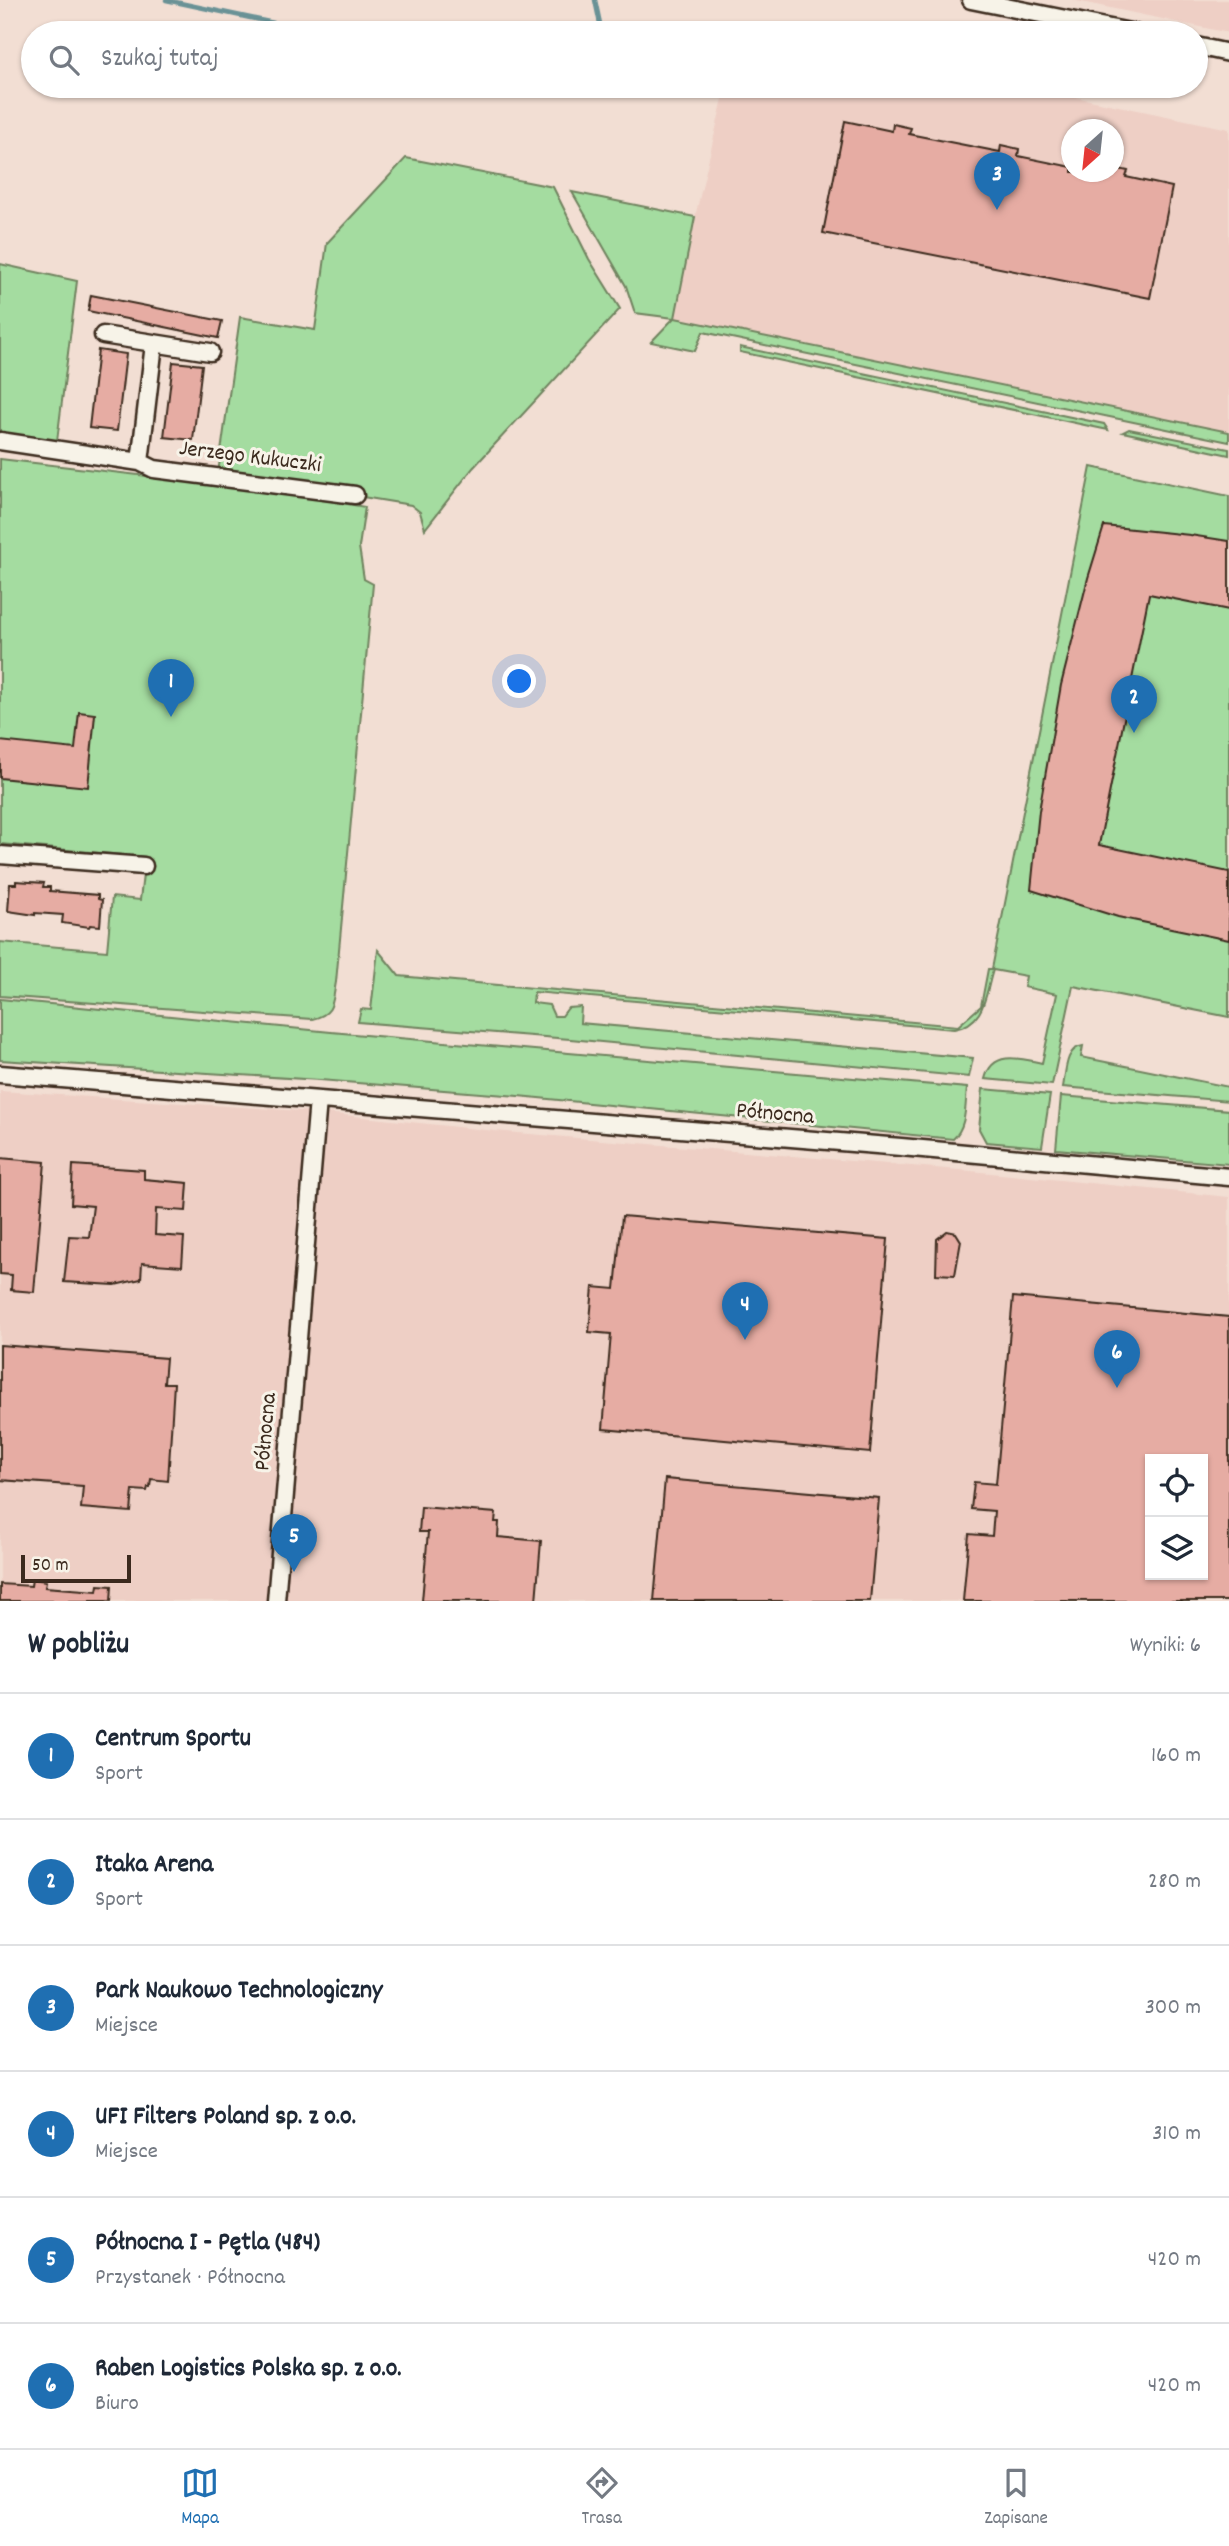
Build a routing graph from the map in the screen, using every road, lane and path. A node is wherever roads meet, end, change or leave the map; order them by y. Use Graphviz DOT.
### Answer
graph roads {
  1 [pos="971,0"];
  2 [pos="1075,21"];
  3 [pos="1208,49"];
  4 [pos="1229,53"];
  5 [pos="103,335"];
  6 [pos="154,344"];
  7 [pos="209,352"];
  8 [pos="0,440"];
  9 [pos="140,462"];
  10 [pos="355,495"];
  11 [pos="0,855"];
  12 [pos="144,866"];
  13 [pos="0,1074"];
  14 [pos="318,1100"];
  15 [pos="1229,1177"];
  16 [pos="276,1601"];
  1 -- 2 [label="street"];
  3 -- 4 [label="street"];
  5 -- 6 [label="street"];
  6 -- 7 [label="street"];
  6 -- 9 [label="street"];
  8 -- 9 [label="street, Jerzego Kukuczki"];
  9 -- 10 [label="street, Jerzego Kukuczki"];
  11 -- 12 [label="street"];
  13 -- 14 [label="street, Północna"];
  14 -- 15 [label="street, Północna"];
  14 -- 16 [label="street, Północna"];
}
